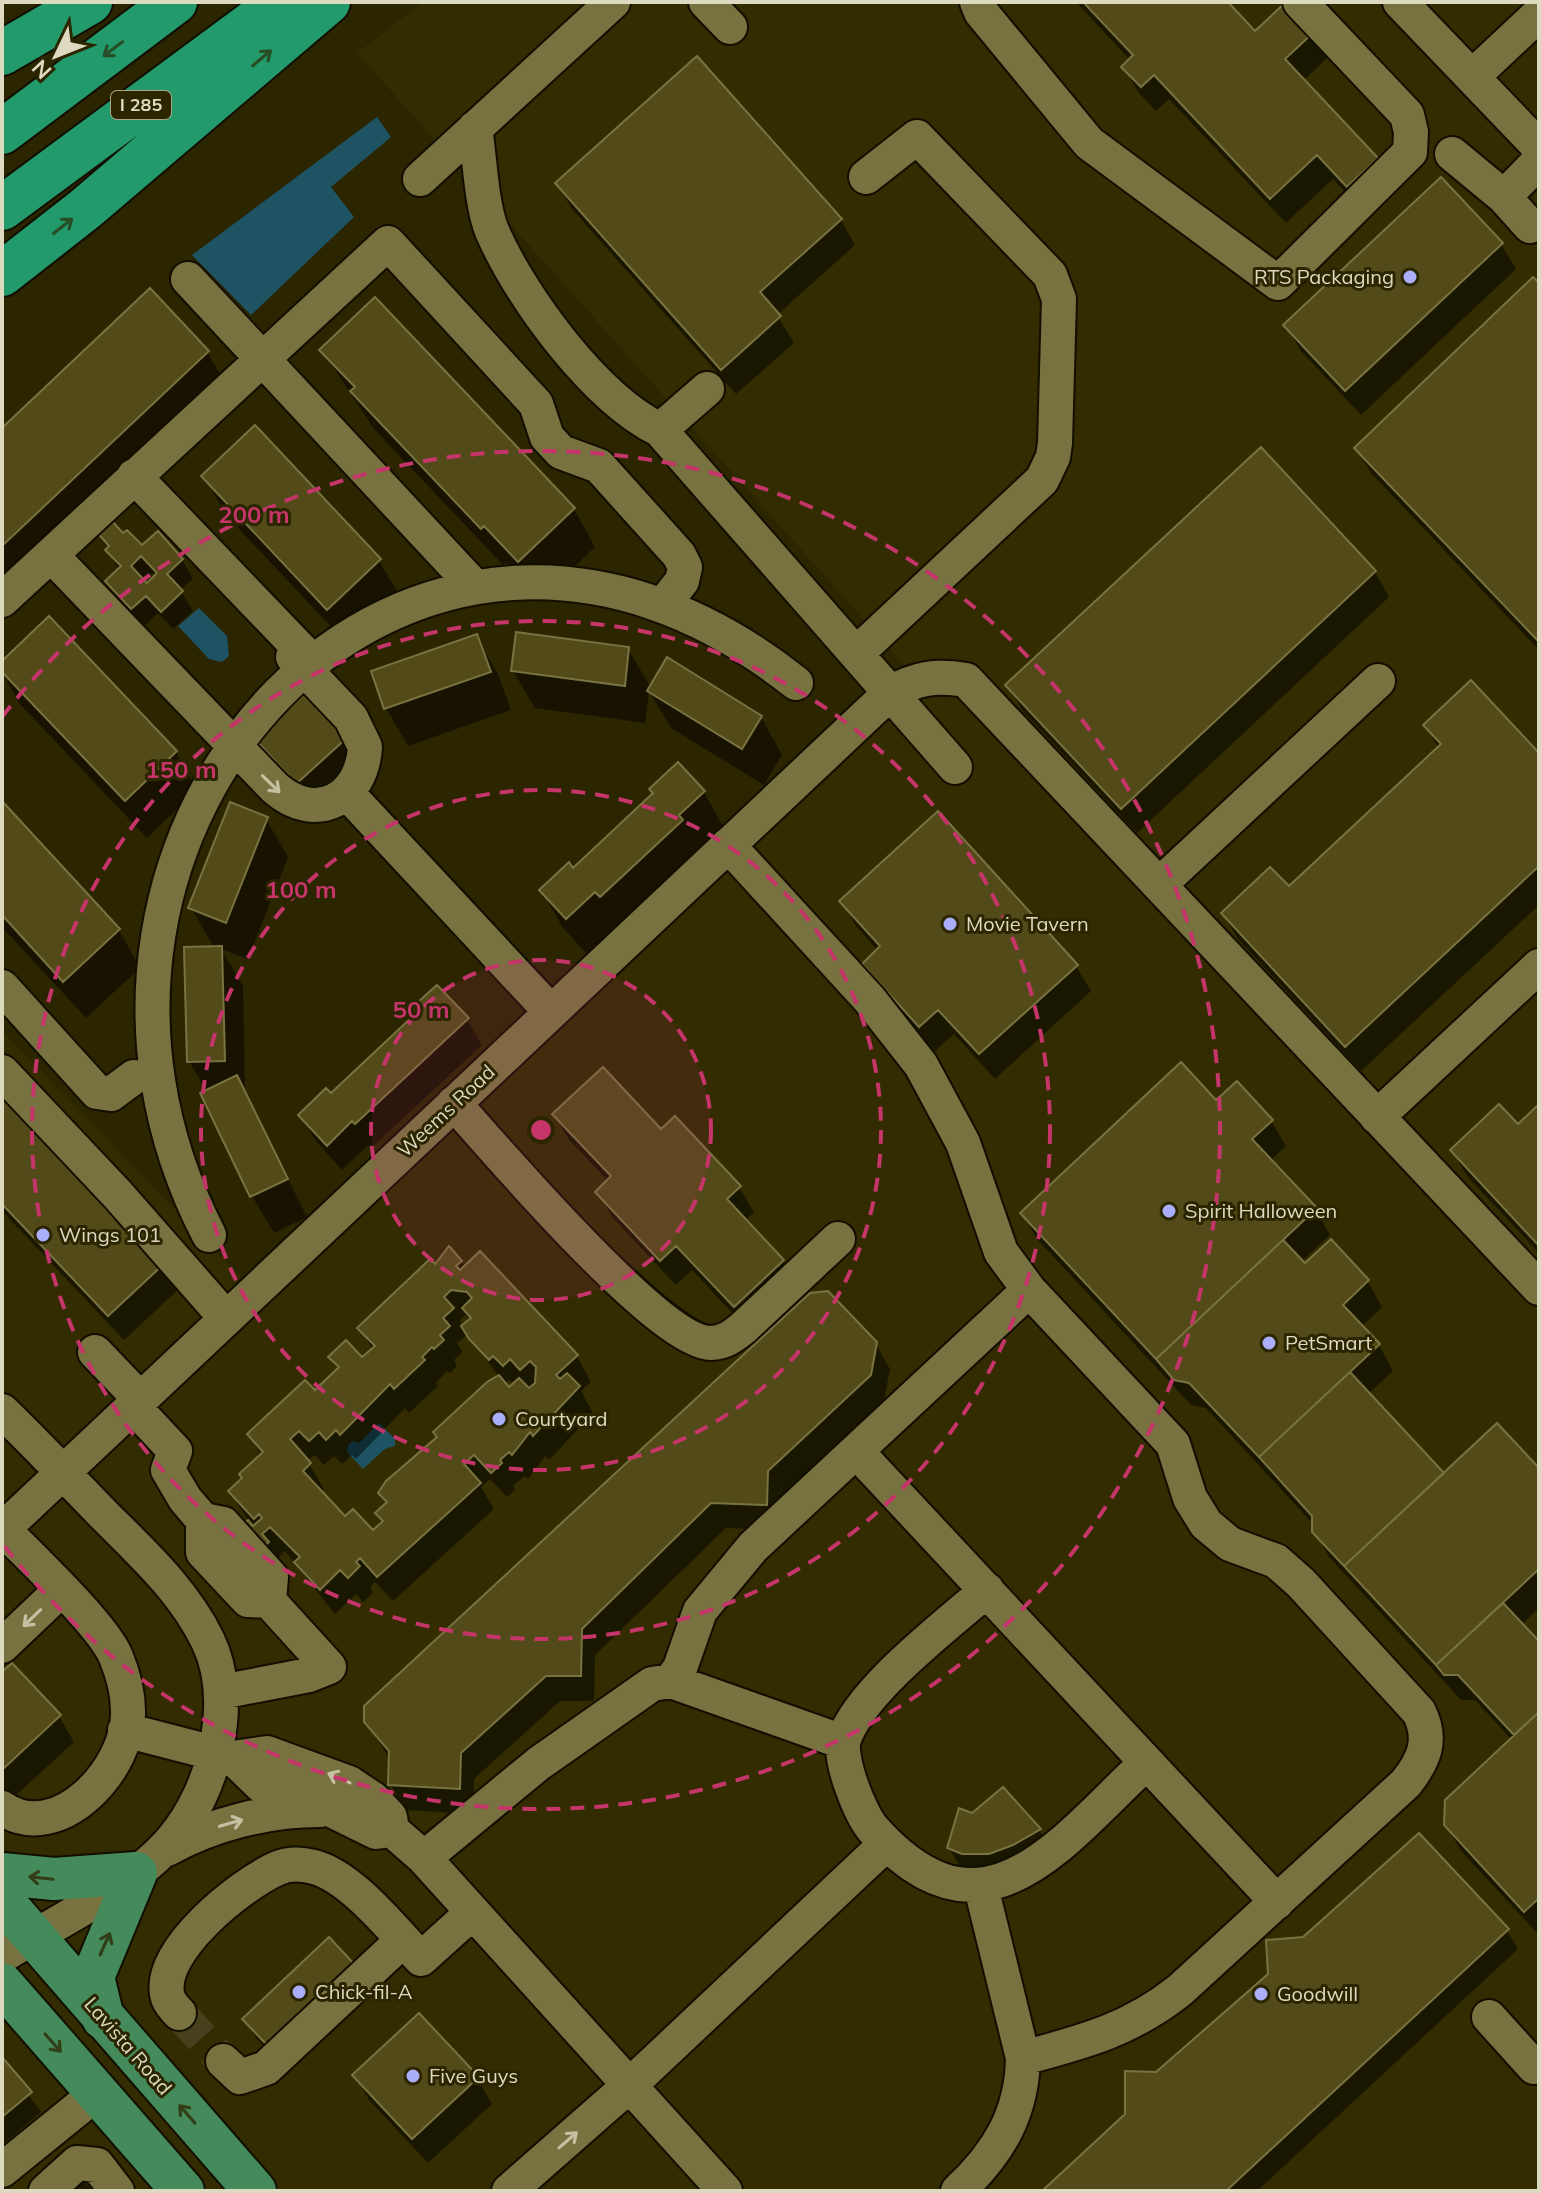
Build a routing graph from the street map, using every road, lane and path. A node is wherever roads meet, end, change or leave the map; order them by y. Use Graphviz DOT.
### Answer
graph roads {
  1 [pos="90,2"];
  2 [pos="175,2"];
  3 [pos="281,2"];
  4 [pos="328,2"];
  5 [pos="613,2"];
  6 [pos="706,2"];
  7 [pos="977,2"];
  8 [pos="1300,2"];
  9 [pos="1400,2"];
  10 [pos="1539,14"];
  11 [pos="730,27"];
  12 [pos="2,53"];
  13 [pos="1472,77"];
  14 [pos="475,128"];
  15 [pos="2,132"];
  16 [pos="1539,147"];
  17 [pos="1452,154"];
  18 [pos="1539,161"];
  19 [pos="866,177"];
  20 [pos="420,179"];
  21 [pos="1504,197"];
  22 [pos="2,208"];
  23 [pos="1530,226"];
  24 [pos="2,274"];
  25 [pos="188,279"];
  26 [pos="264,357"];
  27 [pos="707,389"];
  28 [pos="660,430"];
  29 [pos="134,476"];
  30 [pos="52,556"];
  31 [pos="473,585"];
  32 [pos="2,600"];
  33 [pos="663,605"];
  34 [pos="303,651"];
  35 [pos="857,653"];
  36 [pos="1378,681"];
  37 [pos="796,683"];
  38 [pos="890,693"];
  39 [pos="216,729"];
  40 [pos="955,767"];
  41 [pos="347,793"];
  42 [pos="169,798"];
  43 [pos="728,845"];
  44 [pos="1159,885"];
  45 [pos="1539,966"];
  46 [pos="2,987"];
  47 [pos="551,1012"];
  48 [pos="125,1023"];
  49 [pos="2,1072"];
  50 [pos="134,1077"];
  51 [pos="454,1103"];
  52 [pos="1377,1117"];
  53 [pos="209,1235"];
  54 [pos="838,1239"];
  55 [pos="1539,1288"];
  56 [pos="1029,1290"];
  57 [pos="226,1318"];
  58 [pos="95,1352"];
  59 [pos="137,1403"];
  60 [pos="2,1411"];
  61 [pos="857,1452"];
  62 [pos="64,1471"];
  63 [pos="3,1529"];
  64 [pos="61,1590"];
  65 [pos="987,1590"];
  66 [pos="2,1646"];
  67 [pos="671,1681"];
  68 [pos="221,1692"];
  69 [pos="125,1730"];
  70 [pos="843,1742"];
  71 [pos="223,1755"];
  72 [pos="1146,1763"];
  73 [pos="2,1808"];
  74 [pos="331,1809"];
  75 [pos="392,1830"];
  76 [pos="886,1844"];
  77 [pos="424,1858"];
  78 [pos="148,1863"];
  79 [pos="2,1874"];
  80 [pos="981,1887"];
  81 [pos="2,1900"];
  82 [pos="1277,1902"];
  83 [pos="473,1912"];
  84 [pos="403,1940"];
  85 [pos="18,1946"];
  86 [pos="2,1984"];
  87 [pos="179,2013"];
  88 [pos="1489,2017"];
  89 [pos="103,2018"];
  90 [pos="1023,2058"];
  91 [pos="223,2061"];
  92 [pos="1534,2067"];
  93 [pos="631,2084"];
  94 [pos="97,2093"];
  95 [pos="2,2170"];
  96 [pos="46,2191"];
  97 [pos="117,2191"];
  98 [pos="183,2191"];
  99 [pos="255,2191"];
  100 [pos="509,2191"];
  101 [pos="725,2191"];
  102 [pos="958,2191"];
  1 -- 12 [label="highway"];
  2 -- 15 [label="highway, one-way"];
  3 -- 22 [label="highway, I 285"];
  24 -- 4 [label="highway, one-way"];
  5 -- 14 [label="street"];
  6 -- 11 [label="street"];
  7 -- 8 [label="street"];
  9 -- 13 [label="street"];
  10 -- 13 [label="street"];
  13 -- 16 [label="street"];
  14 -- 20 [label="street"];
  14 -- 28 [label="street"];
  17 -- 21 [label="street"];
  18 -- 21 [label="street"];
  19 -- 35 [label="street"];
  21 -- 23 [label="street"];
  25 -- 26 [label="street"];
  26 -- 29 [label="street"];
  26 -- 31 [label="street"];
  26 -- 33 [label="street"];
  27 -- 28 [label="street"];
  28 -- 35 [label="street"];
  29 -- 30 [label="street"];
  29 -- 34 [label="street"];
  30 -- 32 [label="street"];
  30 -- 39 [label="street"];
  31 -- 33 [label="street"];
  31 -- 34 [label="street"];
  33 -- 37 [label="street"];
  34 -- 39 [label="street"];
  34 -- 41 [label="street"];
  35 -- 38 [label="street"];
  36 -- 44 [label="street"];
  38 -- 40 [label="street"];
  38 -- 43 [label="street, Weems Road"];
  38 -- 44 [label="street, Weems Road"];
  39 -- 41 [label="street, one-way"];
  39 -- 42 [label="street"];
  41 -- 47 [label="street"];
  43 -- 47 [label="street, Weems Road"];
  43 -- 56 [label="street"];
  44 -- 52 [label="street, Weems Road"];
  45 -- 52 [label="street"];
  46 -- 50 [label="street"];
  47 -- 51 [label="street, Weems Road"];
  48 -- 50 [label="street"];
  49 -- 57 [label="street"];
  50 -- 53 [label="street"];
  51 -- 54 [label="street"];
  51 -- 57 [label="street, Weems Road"];
  52 -- 55 [label="street, Weems Road"];
  56 -- 61 [label="street"];
  56 -- 82 [label="street"];
  57 -- 59 [label="street, Weems Road"];
  58 -- 59 [label="street"];
  59 -- 62 [label="street, Weems Road"];
  59 -- 68 [label="street"];
  60 -- 62 [label="street"];
  61 -- 65 [label="street"];
  61 -- 67 [label="street"];
  62 -- 63 [label="street, Weems Road"];
  62 -- 68 [label="street"];
  63 -- 64 [label="street"];
  64 -- 66 [label="street, one-way"];
  64 -- 69 [label="street"];
  65 -- 70 [label="street"];
  65 -- 72 [label="street"];
  67 -- 70 [label="street"];
  67 -- 77 [label="street"];
  68 -- 71 [label="street"];
  69 -- 71 [label="street"];
  69 -- 73 [label="street"];
  70 -- 76 [label="street"];
  71 -- 74 [label="street"];
  75 -- 71 [label="street, one-way"];
  71 -- 78 [label="street"];
  72 -- 80 [label="street"];
  72 -- 82 [label="street"];
  74 -- 75 [label="street"];
  78 -- 74 [label="street, one-way"];
  75 -- 77 [label="street"];
  76 -- 80 [label="street"];
  76 -- 93 [label="street"];
  77 -- 83 [label="street"];
  78 -- 79 [label="main road, one-way"];
  78 -- 85 [label="street"];
  89 -- 78 [label="main road, one-way"];
  80 -- 90 [label="street"];
  81 -- 85 [label="main road, Lavista Road"];
  82 -- 90 [label="street"];
  83 -- 84 [label="street"];
  83 -- 93 [label="street"];
  84 -- 87 [label="street"];
  84 -- 91 [label="street"];
  85 -- 89 [label="main road, Lavista Road"];
  86 -- 94 [label="main road, one-way"];
  88 -- 92 [label="street"];
  99 -- 89 [label="main road, Lavista Road, one-way"];
  90 -- 102 [label="street"];
  100 -- 93 [label="street, one-way"];
  93 -- 101 [label="street"];
  94 -- 95 [label="street"];
  94 -- 98 [label="main road"];
  96 -- 97 [label="street"];
}
